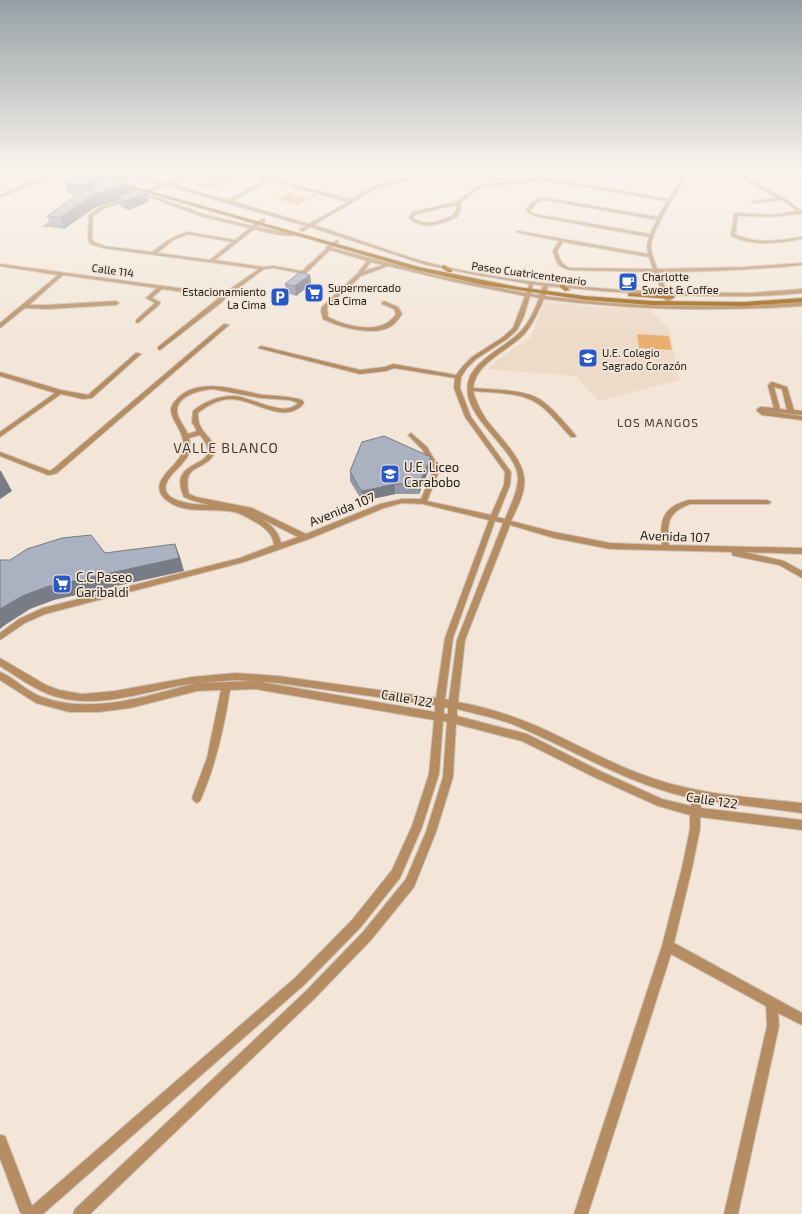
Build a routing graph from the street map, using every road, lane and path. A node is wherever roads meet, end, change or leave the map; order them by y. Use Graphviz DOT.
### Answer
graph roads {
  1 [pos="90,228"];
  2 [pos="253,228"];
  3 [pos="267,228"];
  4 [pos="287,228"];
  5 [pos="308,228"];
  6 [pos="316,228"];
  7 [pos="606,228"];
  8 [pos="656,228"];
  9 [pos="733,228"];
  10 [pos="300,232"];
  11 [pos="518,232"];
  12 [pos="652,236"];
  13 [pos="802,238"];
  14 [pos="562,240"];
  15 [pos="235,241"];
  16 [pos="333,244"];
  17 [pos="153,254"];
  18 [pos="651,256"];
  19 [pos="370,260"];
  20 [pos="210,262"];
  21 [pos="0,264"];
  22 [pos="802,264"];
  23 [pos="390,265"];
  24 [pos="264,268"];
  25 [pos="447,269"];
  26 [pos="657,271"];
  27 [pos="63,273"];
  28 [pos="434,273"];
  29 [pos="359,275"];
  30 [pos="447,280"];
  31 [pos="513,281"];
  32 [pos="161,287"];
  33 [pos="565,288"];
  34 [pos="530,290"];
  35 [pos="802,291"];
  36 [pos="543,292"];
  37 [pos="666,295"];
  38 [pos="802,295"];
  39 [pos="224,296"];
  40 [pos="802,300"];
  41 [pos="116,303"];
  42 [pos="669,303"];
  43 [pos="384,304"];
  44 [pos="802,304"];
  45 [pos="24,306"];
  46 [pos="138,321"];
  47 [pos="226,325"];
  48 [pos="0,326"];
  49 [pos="160,348"];
  50 [pos="261,348"];
  51 [pos="138,354"];
  52 [pos="0,374"];
  53 [pos="458,379"];
  54 [pos="470,389"];
  55 [pos="60,392"];
  56 [pos="777,410"];
  57 [pos="791,412"];
  58 [pos="802,413"];
  59 [pos="802,418"];
  60 [pos="202,432"];
  61 [pos="0,435"];
  62 [pos="411,435"];
  63 [pos="185,436"];
  64 [pos="573,436"];
  65 [pos="0,454"];
  66 [pos="186,495"];
  67 [pos="173,501"];
  68 [pos="423,502"];
  69 [pos="767,502"];
  70 [pos="493,518"];
  71 [pos="507,522"];
  72 [pos="280,525"];
  73 [pos="272,530"];
  74 [pos="305,538"];
  75 [pos="278,547"];
  76 [pos="666,547"];
  77 [pos="708,549"];
  78 [pos="802,551"];
  79 [pos="802,575"];
  80 [pos="0,637"];
  81 [pos="0,662"];
  82 [pos="0,676"];
  83 [pos="226,686"];
  84 [pos="440,702"];
  85 [pos="453,704"];
  86 [pos="438,717"];
  87 [pos="452,719"];
  88 [pos="696,795"];
  89 [pos="197,798"];
  90 [pos="802,808"];
  91 [pos="696,812"];
  92 [pos="802,825"];
  93 [pos="668,946"];
  94 [pos="772,1003"];
  95 [pos="802,1020"];
  96 [pos="0,1141"];
  97 [pos="32,1214"];
  98 [pos="80,1214"];
  99 [pos="581,1214"];
  100 [pos="731,1214"];
  1 -- 17 [label="street"];
  2 -- 15 [label="street"];
  3 -- 10 [label="street, Paseo Cuatricentenario"];
  4 -- 10 [label="street, Paseo Cuatricentenario"];
  5 -- 10 [label="street"];
  6 -- 25 [label="street, Paseo Cuatricentenario"];
  7 -- 12 [label="street"];
  8 -- 12 [label="street"];
  9 -- 13 [label="street"];
  10 -- 16 [label="street, Paseo Cuatricentenario"];
  11 -- 14 [label="street"];
  12 -- 18 [label="street"];
  14 -- 18 [label="street"];
  14 -- 26 [label="street"];
  15 -- 17 [label="street"];
  15 -- 20 [label="street"];
  16 -- 19 [label="street, Paseo Cuatricentenario"];
  16 -- 24 [label="street"];
  16 -- 25 [label="street, Paseo Cuatricentenario"];
  16 -- 28 [label="street, Paseo Cuatricentenario"];
  17 -- 20 [label="street"];
  18 -- 26 [label="street"];
  19 -- 23 [label="street, Paseo Cuatricentenario"];
  19 -- 29 [label="street"];
  20 -- 24 [label="street"];
  21 -- 27 [label="street, Calle 114"];
  22 -- 26 [label="street"];
  23 -- 29 [label="street"];
  23 -- 30 [label="street, Paseo Cuatricentenario"];
  24 -- 39 [label="street"];
  25 -- 31 [label="street, Paseo Cuatricentenario"];
  26 -- 37 [label="street"];
  27 -- 32 [label="street, Calle 114"];
  27 -- 45 [label="street"];
  28 -- 30 [label="street"];
  28 -- 34 [label="street, Paseo Cuatricentenario"];
  29 -- 43 [label="street"];
  30 -- 34 [label="street, Paseo Cuatricentenario"];
  31 -- 33 [label="street, Paseo Cuatricentenario"];
  31 -- 34 [label="street, Paseo Cuatricentenario"];
  32 -- 39 [label="street, Calle 114"];
  32 -- 46 [label="street"];
  33 -- 36 [label="street, Paseo Cuatricentenario"];
  33 -- 37 [label="street, Paseo Cuatricentenario"];
  34 -- 36 [label="street, Paseo Cuatricentenario"];
  34 -- 53 [label="street"];
  35 -- 37 [label="street, Paseo Cuatricentenario"];
  36 -- 42 [label="street, Paseo Cuatricentenario"];
  36 -- 44 [label="street, Paseo Cuatricentenario"];
  36 -- 54 [label="street"];
  37 -- 38 [label="street, Paseo Cuatricentenario"];
  37 -- 42 [label="street"];
  39 -- 49 [label="street"];
  40 -- 42 [label="street, Paseo Cuatricentenario"];
  41 -- 45 [label="street"];
  45 -- 48 [label="street"];
  47 -- 65 [label="street"];
  50 -- 53 [label="street"];
  51 -- 55 [label="street"];
  52 -- 55 [label="street"];
  53 -- 70 [label="street"];
  54 -- 64 [label="street"];
  54 -- 71 [label="street"];
  55 -- 61 [label="street"];
  56 -- 57 [label="street"];
  56 -- 57 [label="street"];
  56 -- 59 [label="street"];
  57 -- 58 [label="street"];
  60 -- 63 [label="street"];
  60 -- 63 [label="street"];
  60 -- 66 [label="street"];
  62 -- 68 [label="street"];
  63 -- 67 [label="street"];
  66 -- 67 [label="street"];
  66 -- 72 [label="street"];
  67 -- 73 [label="street"];
  68 -- 70 [label="street, Avenida 107"];
  68 -- 74 [label="street, Avenida 107"];
  69 -- 76 [label="street"];
  70 -- 71 [label="street, Avenida 107"];
  70 -- 84 [label="street"];
  71 -- 76 [label="street, Avenida 107"];
  71 -- 85 [label="street"];
  72 -- 73 [label="street"];
  72 -- 74 [label="street"];
  73 -- 75 [label="street"];
  74 -- 75 [label="street, Avenida 107"];
  75 -- 80 [label="street, Avenida 107"];
  76 -- 77 [label="street, Avenida 107"];
  77 -- 78 [label="street, Avenida 107"];
  77 -- 79 [label="street"];
  81 -- 84 [label="street, Calle 122"];
  82 -- 83 [label="street, Calle 122"];
  83 -- 86 [label="street, Calle 122"];
  83 -- 89 [label="street"];
  84 -- 85 [label="street, Calle 122"];
  84 -- 86 [label="street"];
  85 -- 87 [label="street"];
  85 -- 88 [label="street, Calle 122"];
  86 -- 87 [label="street, Calle 122"];
  86 -- 97 [label="street"];
  87 -- 91 [label="street, Calle 122"];
  87 -- 98 [label="street"];
  88 -- 90 [label="street, Calle 122"];
  88 -- 91 [label="street"];
  91 -- 92 [label="street, Calle 122"];
  91 -- 93 [label="street"];
  93 -- 94 [label="street"];
  93 -- 99 [label="street"];
  94 -- 95 [label="street"];
  94 -- 100 [label="street"];
  96 -- 97 [label="street"];
}
